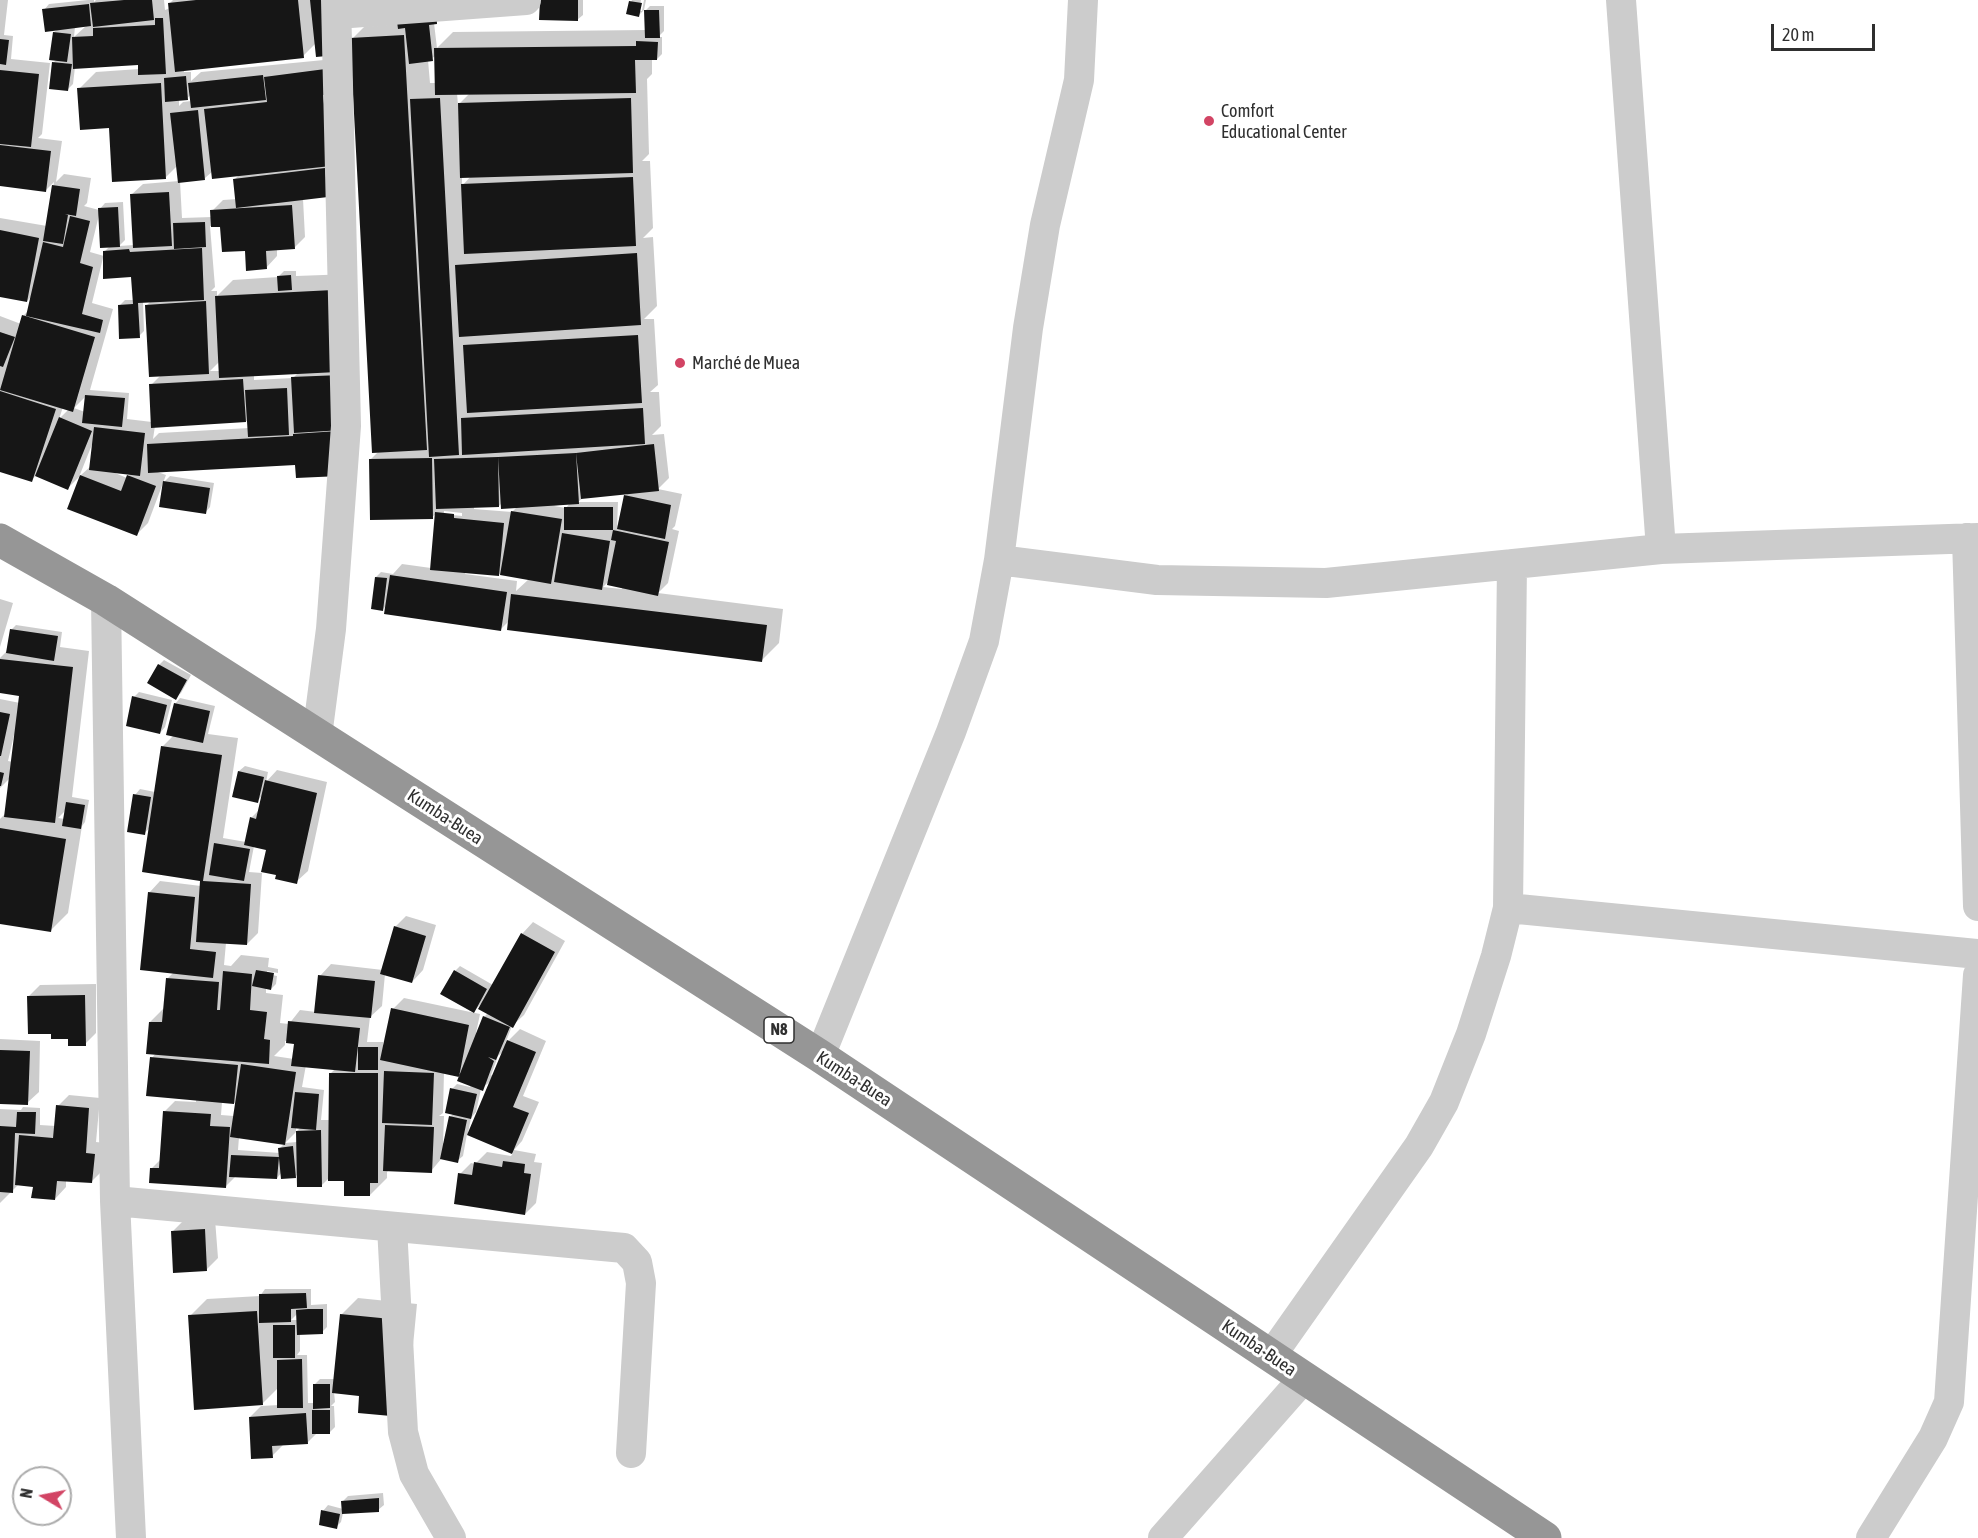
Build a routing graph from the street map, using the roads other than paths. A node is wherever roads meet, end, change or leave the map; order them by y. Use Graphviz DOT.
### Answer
graph roads {
  1 [pos="526,0"];
  2 [pos="1083,0"];
  3 [pos="1621,0"];
  4 [pos="337,7"];
  5 [pos="1972,538"];
  6 [pos="0,540"];
  7 [pos="1661,549"];
  8 [pos="999,560"];
  9 [pos="1512,564"];
  10 [pos="106,600"];
  11 [pos="317,736"];
  12 [pos="1978,906"];
  13 [pos="1508,908"];
  14 [pos="1978,954"];
  15 [pos="1978,975"];
  16 [pos="820,1056"];
  17 [pos="115,1201"];
  18 [pos="392,1227"];
  19 [pos="1271,1356"];
  20 [pos="1304,1378"];
  21 [pos="631,1454"];
  22 [pos="131,1538"];
  23 [pos="451,1538"];
  24 [pos="1163,1538"];
  25 [pos="1545,1538"];
  26 [pos="1871,1538"];
  1 -- 4 [label="street"];
  2 -- 8 [label="street"];
  3 -- 7 [label="street"];
  4 -- 11 [label="street"];
  5 -- 7 [label="street"];
  5 -- 12 [label="street"];
  6 -- 10 [label="highway, Kumba-Buea / N8"];
  7 -- 9 [label="street"];
  8 -- 9 [label="street"];
  8 -- 16 [label="street"];
  9 -- 13 [label="street"];
  10 -- 11 [label="highway, Kumba-Buea / N8"];
  10 -- 17 [label="street"];
  11 -- 16 [label="highway, Kumba-Buea / N8"];
  13 -- 14 [label="street"];
  13 -- 19 [label="street"];
  15 -- 26 [label="street"];
  16 -- 19 [label="highway, Kumba-Buea / N8"];
  17 -- 18 [label="street"];
  17 -- 22 [label="street"];
  18 -- 21 [label="street"];
  18 -- 23 [label="street"];
  19 -- 20 [label="highway, Kumba-Buea / N8"];
  20 -- 24 [label="street"];
  20 -- 25 [label="highway, Kumba-Buea / N8"];
}
